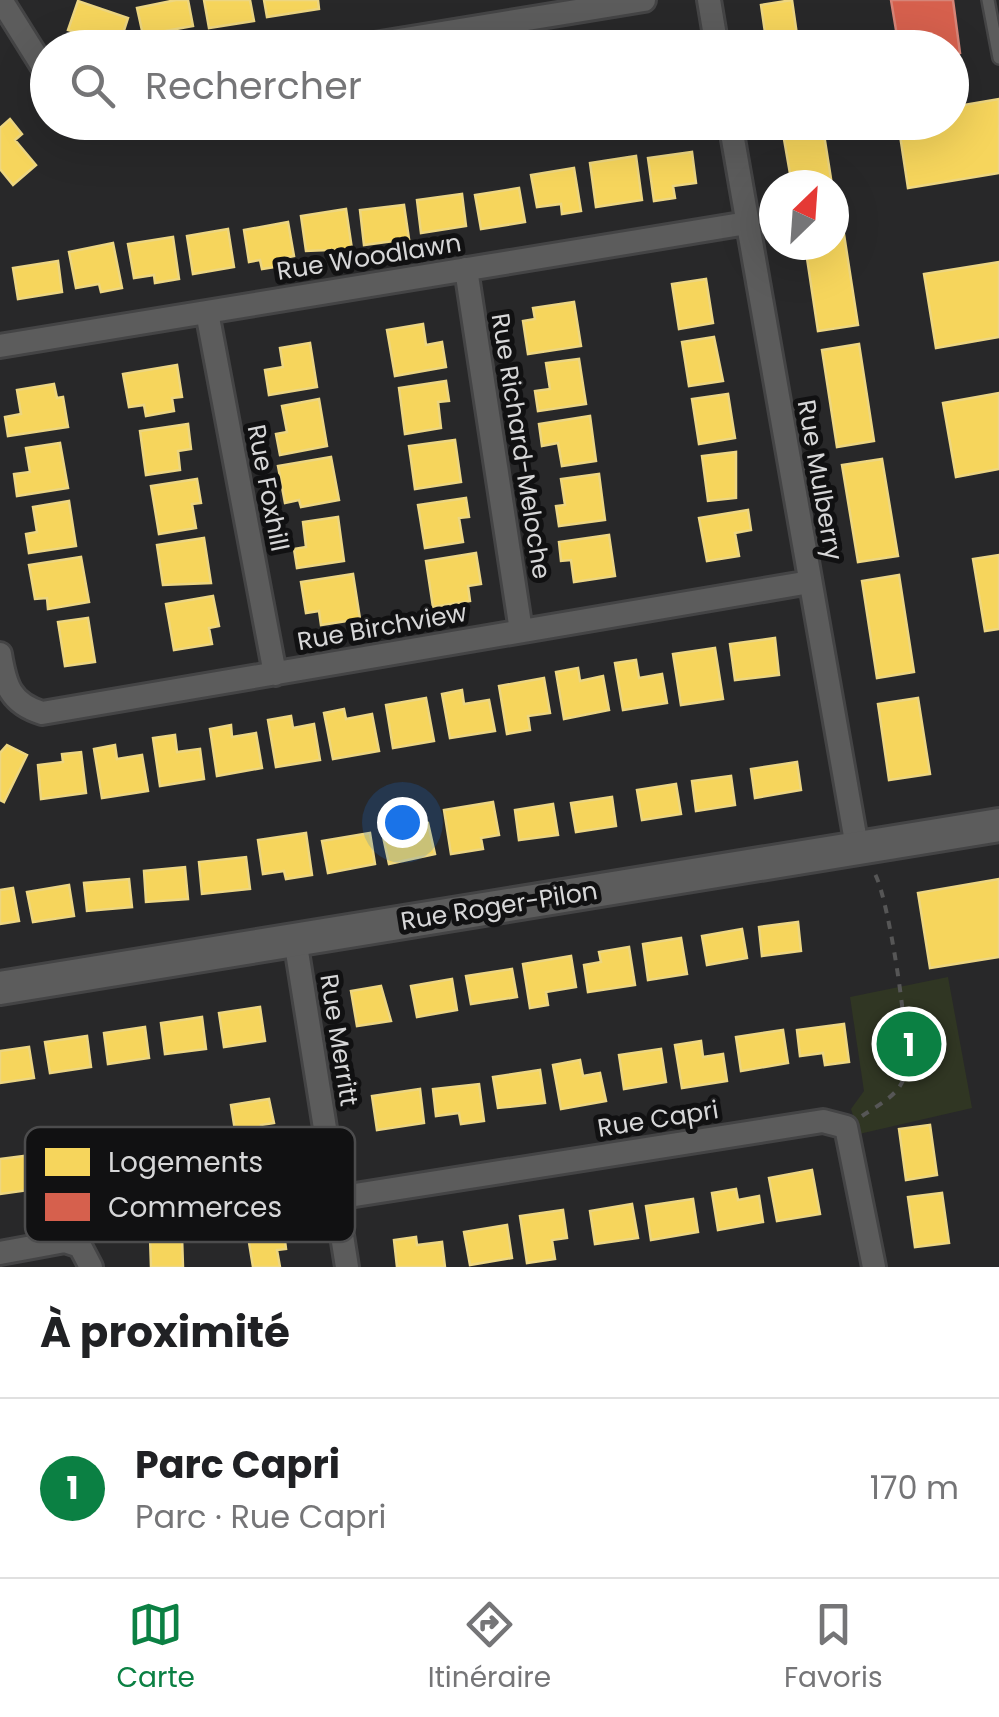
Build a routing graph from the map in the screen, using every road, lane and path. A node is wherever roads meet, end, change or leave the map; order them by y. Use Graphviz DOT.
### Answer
graph roads {
  1 [pos="1,0"];
  2 [pos="644,0"];
  3 [pos="709,0"];
  4 [pos="988,0"];
  5 [pos="460,30"];
  6 [pos="714,30"];
  7 [pos="30,46"];
  8 [pos="999,58"];
  9 [pos="733,140"];
  10 [pos="747,223"];
  11 [pos="466,269"];
  12 [pos="207,312"];
  13 [pos="0,346"];
  14 [pos="810,582"];
  15 [pos="522,632"];
  16 [pos="0,654"];
  17 [pos="274,674"];
  18 [pos="999,825"];
  19 [pos="857,847"];
  20 [pos="295,940"];
  21 [pos="0,988"];
  22 [pos="325,1127"];
  23 [pos="846,1127"];
  24 [pos="355,1195"];
  25 [pos="60,1242"];
  26 [pos="68,1242"];
  27 [pos="343,1242"];
  28 [pos="0,1253"];
  29 [pos="91,1267"];
  30 [pos="347,1267"];
  31 [pos="874,1267"];
  1 -- 7 [label="street"];
  2 -- 5 [label="street"];
  3 -- 6 [label="street"];
  4 -- 8 [label="lane"];
  9 -- 10 [label="street, Rue Mulberry"];
  10 -- 11 [label="street, Rue Woodlawn"];
  10 -- 14 [label="street, Rue Mulberry"];
  11 -- 12 [label="street, Rue Woodlawn"];
  11 -- 15 [label="street, Rue Richard-Meloche"];
  12 -- 13 [label="street, Rue Woodlawn"];
  12 -- 17 [label="street, Rue Foxhill"];
  14 -- 15 [label="street, Rue Birchview"];
  14 -- 19 [label="street, Rue Mulberry"];
  15 -- 17 [label="street, Rue Birchview"];
  16 -- 17 [label="street, Rue Birchview"];
  18 -- 19 [label="street, Rue Roger-Pilon"];
  19 -- 20 [label="street, Rue Roger-Pilon"];
  19 -- 23 [label="path"];
  20 -- 21 [label="street, Rue Roger-Pilon"];
  20 -- 22 [label="street, Rue Merritt"];
  23 -- 24 [label="street, Rue Capri"];
  23 -- 31 [label="street"];
  25 -- 28 [label="street"];
  26 -- 29 [label="street"];
  27 -- 30 [label="street, Rue Merritt"];
}
